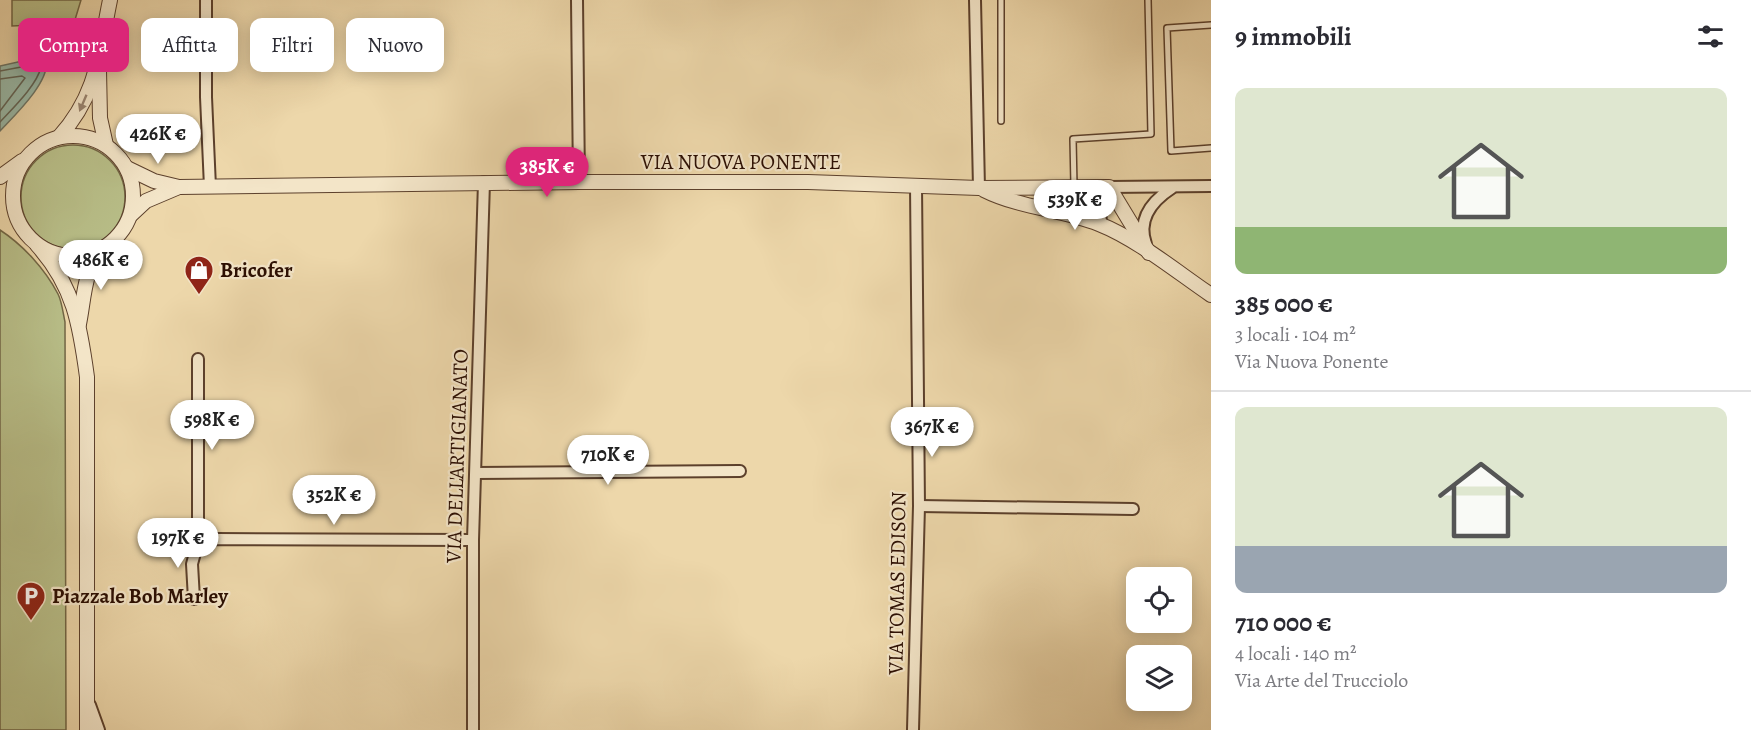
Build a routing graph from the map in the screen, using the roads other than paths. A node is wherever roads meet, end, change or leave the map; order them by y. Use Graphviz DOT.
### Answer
graph roads {
  1 [pos="110,0"];
  2 [pos="206,0"];
  3 [pos="578,0"];
  4 [pos="975,0"];
  5 [pos="1001,0"];
  6 [pos="1148,0"];
  7 [pos="107,18"];
  8 [pos="1211,25"];
  9 [pos="95,72"];
  10 [pos="98,72"];
  11 [pos="1001,121"];
  12 [pos="59,137"];
  13 [pos="106,145"];
  14 [pos="1211,148"];
  15 [pos="26,158"];
  16 [pos="127,168"];
  17 [pos="0,177"];
  18 [pos="484,182"];
  19 [pos="579,182"];
  20 [pos="916,185"];
  21 [pos="1211,186"];
  22 [pos="179,187"];
  23 [pos="210,187"];
  24 [pos="979,188"];
  25 [pos="1053,188"];
  26 [pos="1074,188"];
  27 [pos="1109,188"];
  28 [pos="1173,188"];
  29 [pos="0,209"];
  30 [pos="1057,210"];
  31 [pos="131,215"];
  32 [pos="17,219"];
  33 [pos="1101,225"];
  34 [pos="37,244"];
  35 [pos="104,248"];
  36 [pos="1149,253"];
  37 [pos="1211,295"];
  38 [pos="80,324"];
  39 [pos="198,359"];
  40 [pos="740,471"];
  41 [pos="476,472"];
  42 [pos="919,506"];
  43 [pos="1133,509"];
  44 [pos="472,540"];
  45 [pos="198,542"];
  46 [pos="194,599"];
  47 [pos="87,687"];
  48 [pos="87,730"];
  49 [pos="99,730"];
  50 [pos="473,730"];
  51 [pos="913,730"];
  1 -- 7 [label="street"];
  2 -- 23 [label="street"];
  3 -- 19 [label="street"];
  4 -- 24 [label="street"];
  5 -- 11 [label="lane"];
  6 -- 26 [label="lane"];
  8 -- 14 [label="lane"];
  9 -- 12 [label="street, one-way"];
  10 -- 13 [label="street"];
  12 -- 13 [label="street"];
  12 -- 15 [label="street"];
  13 -- 16 [label="street"];
  15 -- 17 [label="street"];
  15 -- 32 [label="street"];
  16 -- 22 [label="street, VIA NUOVA PONENTE"];
  16 -- 31 [label="street"];
  18 -- 19 [label="street, VIA NUOVA PONENTE"];
  18 -- 23 [label="street, VIA NUOVA PONENTE"];
  18 -- 41 [label="street, VIA DELL'ARTIGIANATO"];
  19 -- 20 [label="street, VIA NUOVA PONENTE"];
  20 -- 24 [label="street, VIA NUOVA PONENTE"];
  20 -- 42 [label="street, VIA TOMAS EDISON"];
  21 -- 28 [label="street, VIA NUOVA PONENTE"];
  22 -- 23 [label="street, VIA NUOVA PONENTE"];
  22 -- 31 [label="street, VIA NUOVA PONENTE"];
  24 -- 25 [label="street, VIA NUOVA PONENTE"];
  24 -- 30 [label="street, VIA NUOVA PONENTE"];
  25 -- 26 [label="street, VIA NUOVA PONENTE"];
  25 -- 30 [label="street"];
  26 -- 27 [label="street, VIA NUOVA PONENTE"];
  27 -- 28 [label="street, VIA NUOVA PONENTE"];
  27 -- 33 [label="street"];
  27 -- 36 [label="street"];
  28 -- 36 [label="street"];
  29 -- 32 [label="street"];
  30 -- 33 [label="street, VIA NUOVA PONENTE"];
  31 -- 35 [label="street"];
  32 -- 34 [label="street"];
  33 -- 36 [label="street, VIA NUOVA PONENTE"];
  34 -- 35 [label="street"];
  34 -- 38 [label="street"];
  35 -- 38 [label="street"];
  36 -- 37 [label="street, VIA NUOVA PONENTE"];
  38 -- 47 [label="street"];
  39 -- 45 [label="street"];
  40 -- 41 [label="street"];
  41 -- 44 [label="street, VIA DELL'ARTIGIANATO"];
  42 -- 43 [label="street"];
  42 -- 51 [label="street, VIA TOMAS EDISON"];
  44 -- 45 [label="street"];
  44 -- 50 [label="street, VIA DELL'ARTIGIANATO"];
  45 -- 46 [label="street"];
  47 -- 48 [label="street"];
  47 -- 49 [label="street"];
}
